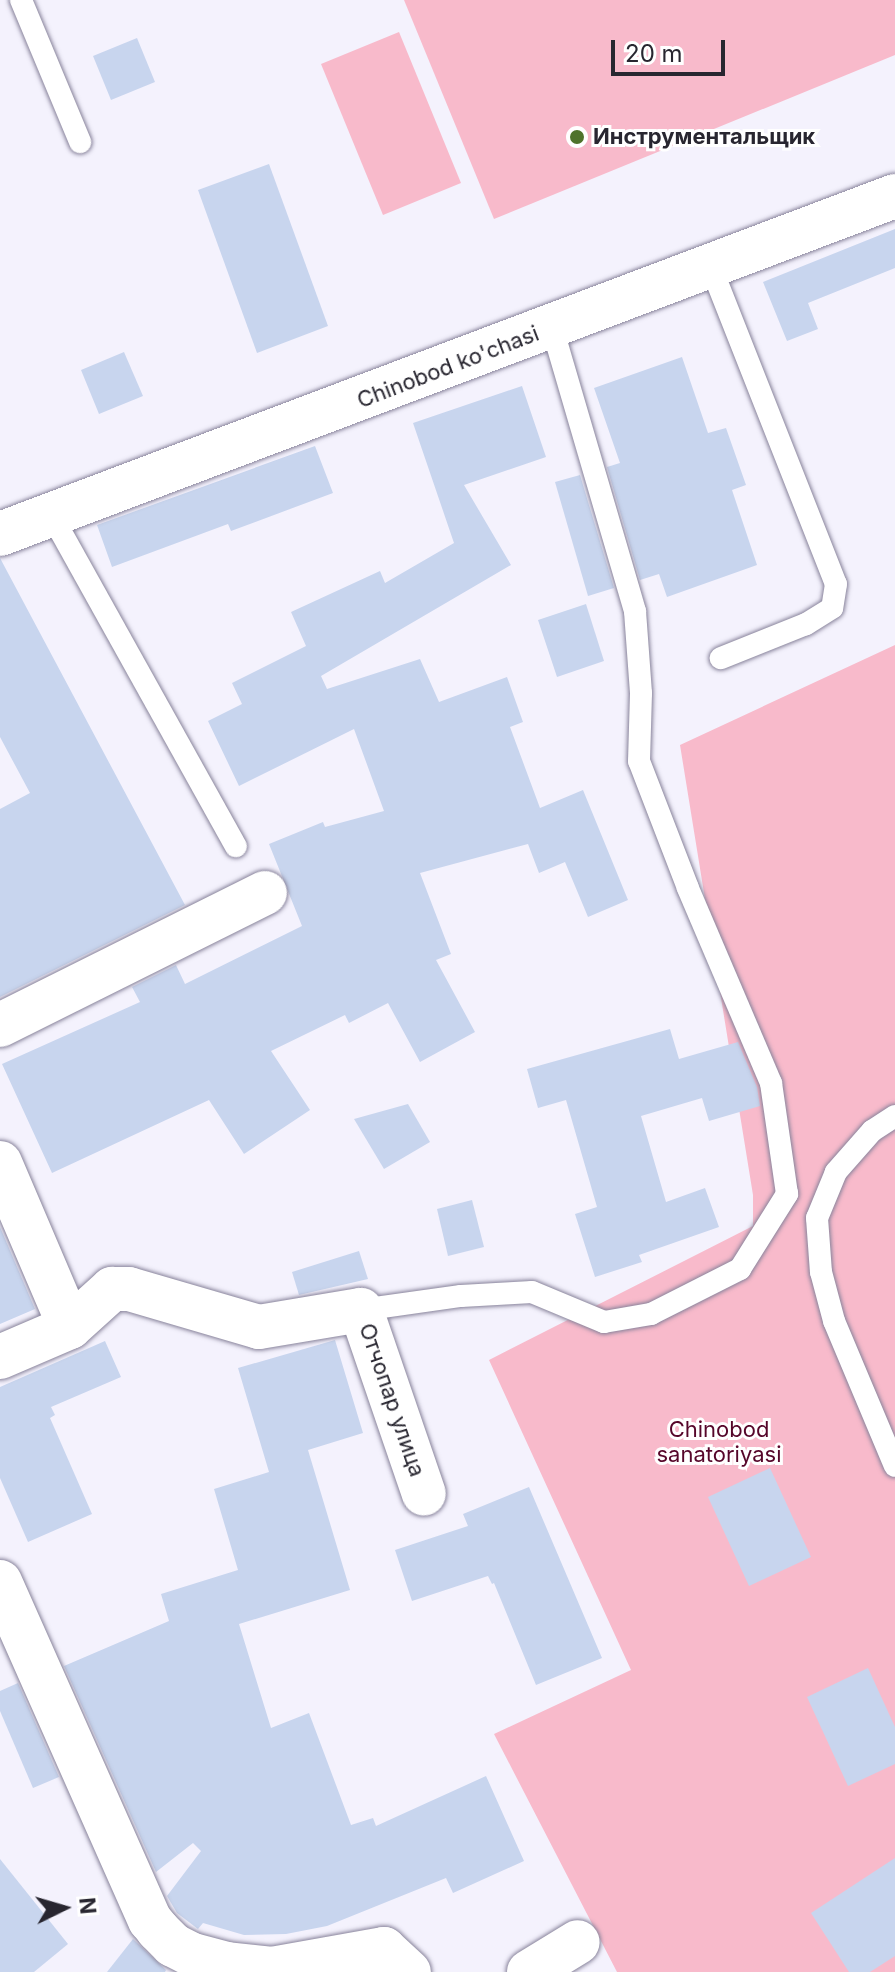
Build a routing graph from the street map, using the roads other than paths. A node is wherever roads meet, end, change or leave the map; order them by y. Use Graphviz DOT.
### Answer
graph roads {
  1 [pos="21,0"];
  2 [pos="80,142"];
  3 [pos="895,196"];
  4 [pos="711,267"];
  5 [pos="552,328"];
  6 [pos="52,516"];
  7 [pos="0,534"];
  8 [pos="721,658"];
  9 [pos="236,846"];
  10 [pos="265,893"];
  11 [pos="0,1025"];
  12 [pos="895,1116"];
  13 [pos="0,1163"];
  14 [pos="361,1310"];
  15 [pos="70,1327"];
  16 [pos="0,1357"];
  17 [pos="895,1466"];
  18 [pos="424,1494"];
  19 [pos="0,1582"];
  20 [pos="578,1942"];
  21 [pos="409,1972"];
  22 [pos="529,1972"];
  1 -- 2 [label="lane"];
  3 -- 4 [label="street, Chinobod ko'chasi"];
  4 -- 5 [label="street, Chinobod ko'chasi"];
  4 -- 8 [label="lane"];
  5 -- 6 [label="street, Chinobod ko'chasi"];
  5 -- 14 [label="lane"];
  6 -- 7 [label="street, Chinobod ko'chasi"];
  6 -- 9 [label="lane"];
  10 -- 11 [label="street"];
  12 -- 17 [label="lane"];
  13 -- 15 [label="street"];
  14 -- 15 [label="street, Отчопар улица"];
  14 -- 18 [label="street, Отчопар улица"];
  15 -- 16 [label="street, Отчопар улица"];
  19 -- 21 [label="street"];
  20 -- 22 [label="street"];
}
